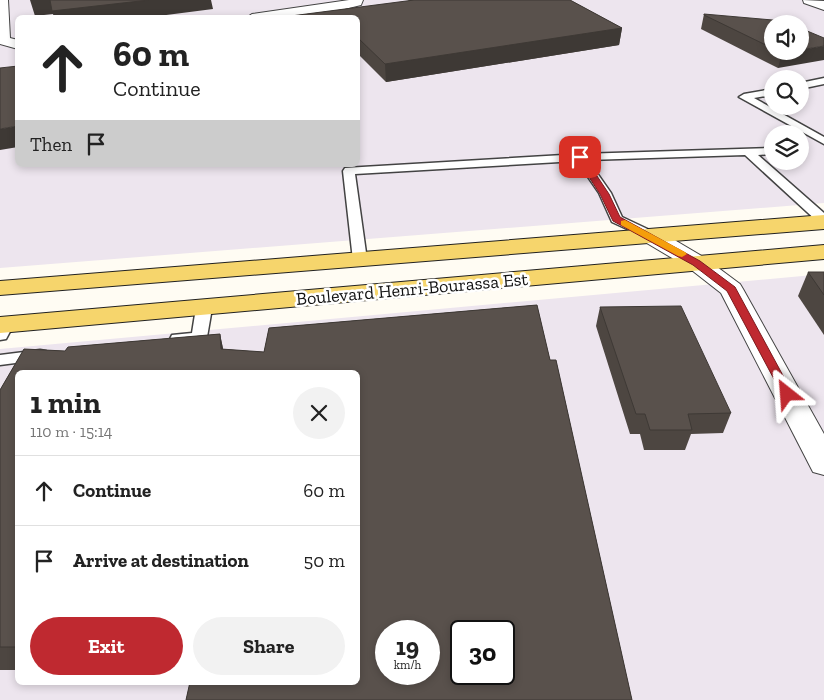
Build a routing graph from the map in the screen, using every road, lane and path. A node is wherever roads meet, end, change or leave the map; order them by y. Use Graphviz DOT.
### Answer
graph roads {
  1 [pos="2,0"];
  2 [pos="809,0"];
  3 [pos="356,1"];
  4 [pos="824,6"];
  5 [pos="274,15"];
  6 [pos="12,44"];
  7 [pos="824,81"];
  8 [pos="809,84"];
  9 [pos="764,94"];
  10 [pos="764,109"];
  11 [pos="776,115"];
  12 [pos="824,141"];
  13 [pos="748,152"];
  14 [pos="764,152"];
  15 [pos="580,157"];
  16 [pos="824,221"];
  17 [pos="653,238"];
  18 [pos="824,252"];
  19 [pos="360,260"];
  20 [pos="697,263"];
  21 [pos="0,288"];
  22 [pos="204,308"];
  23 [pos="2,328"];
  24 [pos="160,340"];
  25 [pos="56,353"];
  26 [pos="0,360"];
  27 [pos="824,463"];
  1 -- 6 [label="street"];
  2 -- 4 [label="street"];
  3 -- 5 [label="street"];
  7 -- 8 [label="lane"];
  9 -- 10 [label="lane"];
  11 -- 12 [label="lane"];
  13 -- 14 [label="lane"];
  13 -- 15 [label="lane"];
  13 -- 16 [label="lane"];
  15 -- 17 [label="lane"];
  15 -- 19 [label="lane"];
  16 -- 17 [label="main road, Boulevard Henri-Bourassa Est"];
  17 -- 19 [label="main road, Boulevard Henri-Bourassa Est"];
  17 -- 20 [label="street"];
  18 -- 20 [label="main road, Boulevard Henri-Bourassa Est"];
  19 -- 21 [label="main road, Boulevard Henri-Bourassa Est"];
  20 -- 22 [label="main road, Boulevard Henri-Bourassa Est"];
  20 -- 27 [label="street"];
  22 -- 23 [label="main road, Boulevard Henri-Bourassa Est"];
  22 -- 24 [label="lane"];
  25 -- 26 [label="lane"];
}
